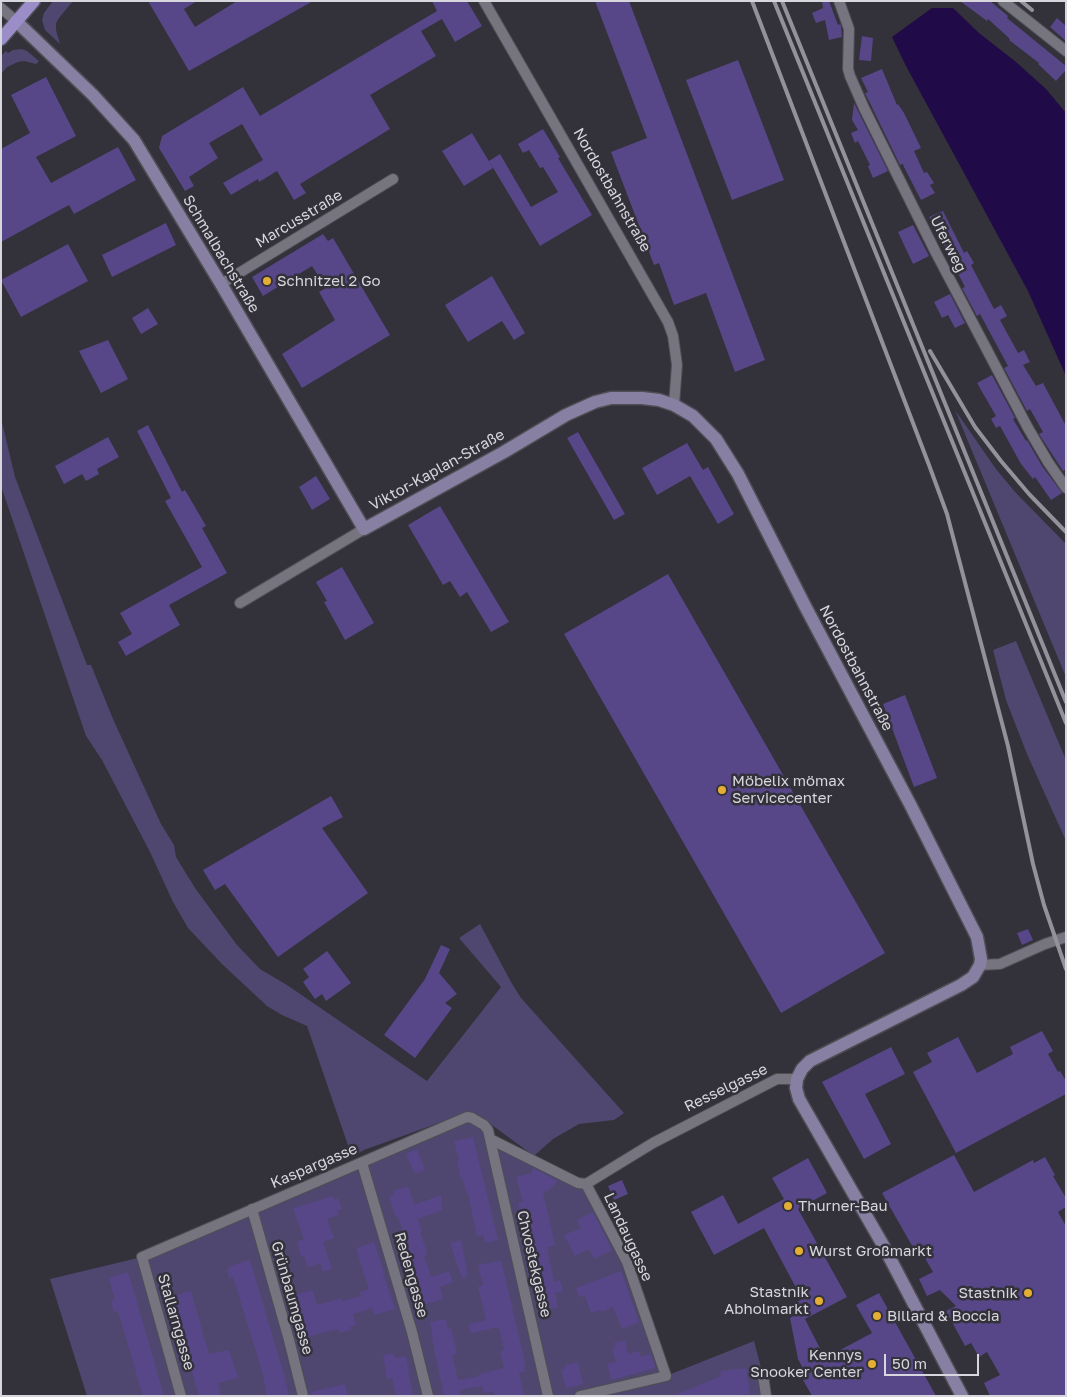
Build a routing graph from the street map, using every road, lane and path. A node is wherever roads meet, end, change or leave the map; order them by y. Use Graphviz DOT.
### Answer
graph roads {
  1 [pos="34,1"];
  2 [pos="484,1"];
  3 [pos="839,1"];
  4 [pos="1003,1"];
  5 [pos="1,8"];
  6 [pos="16,21"];
  7 [pos="1,39"];
  8 [pos="1066,52"];
  9 [pos="393,179"];
  10 [pos="221,284"];
  11 [pos="659,400"];
  12 [pos="674,405"];
  13 [pos="1066,488"];
  14 [pos="364,529"];
  15 [pos="240,603"];
  16 [pos="1066,937"];
  17 [pos="980,965"];
  18 [pos="797,1079"];
  19 [pos="490,1139"];
  20 [pos="362,1163"];
  21 [pos="586,1184"];
  22 [pos="252,1209"];
  23 [pos="142,1257"];
  24 [pos="763,1375"];
  25 [pos="618,1392"];
  26 [pos="181,1396"];
  27 [pos="303,1396"];
  28 [pos="428,1396"];
  29 [pos="548,1396"];
  30 [pos="580,1396"];
  31 [pos="766,1396"];
  32 [pos="962,1396"];
  1 -- 6 [label="main road"];
  2 -- 12 [label="street, Nordostbahnstraße"];
  3 -- 13 [label="street, Uferweg"];
  4 -- 8 [label="street"];
  5 -- 6 [label="street"];
  6 -- 7 [label="main road"];
  6 -- 10 [label="street, Schmalbachstraße"];
  9 -- 10 [label="street, Marcusstraße"];
  10 -- 14 [label="street, Schmalbachstraße"];
  11 -- 12 [label="street, Nordostbahnstraße"];
  11 -- 14 [label="street, Viktor-Kaplan-Straße"];
  12 -- 17 [label="street, Nordostbahnstraße"];
  14 -- 15 [label="street, Viktor-Kaplan-Straße"];
  16 -- 17 [label="street"];
  17 -- 18 [label="street"];
  18 -- 21 [label="street, Resselgasse"];
  18 -- 32 [label="street"];
  19 -- 20 [label="street, Kaspargasse"];
  19 -- 21 [label="street, Landaugasse"];
  19 -- 29 [label="street, Chvostekgasse"];
  20 -- 22 [label="street, Kaspargasse"];
  20 -- 28 [label="street, Redengasse"];
  21 -- 25 [label="street, Landaugasse"];
  22 -- 23 [label="street, Kaspargasse"];
  22 -- 27 [label="street, Grünbaumgasse"];
  23 -- 26 [label="street, Stallarngasse"];
  24 -- 31 [label="street"];
  25 -- 30 [label="street"];
}
